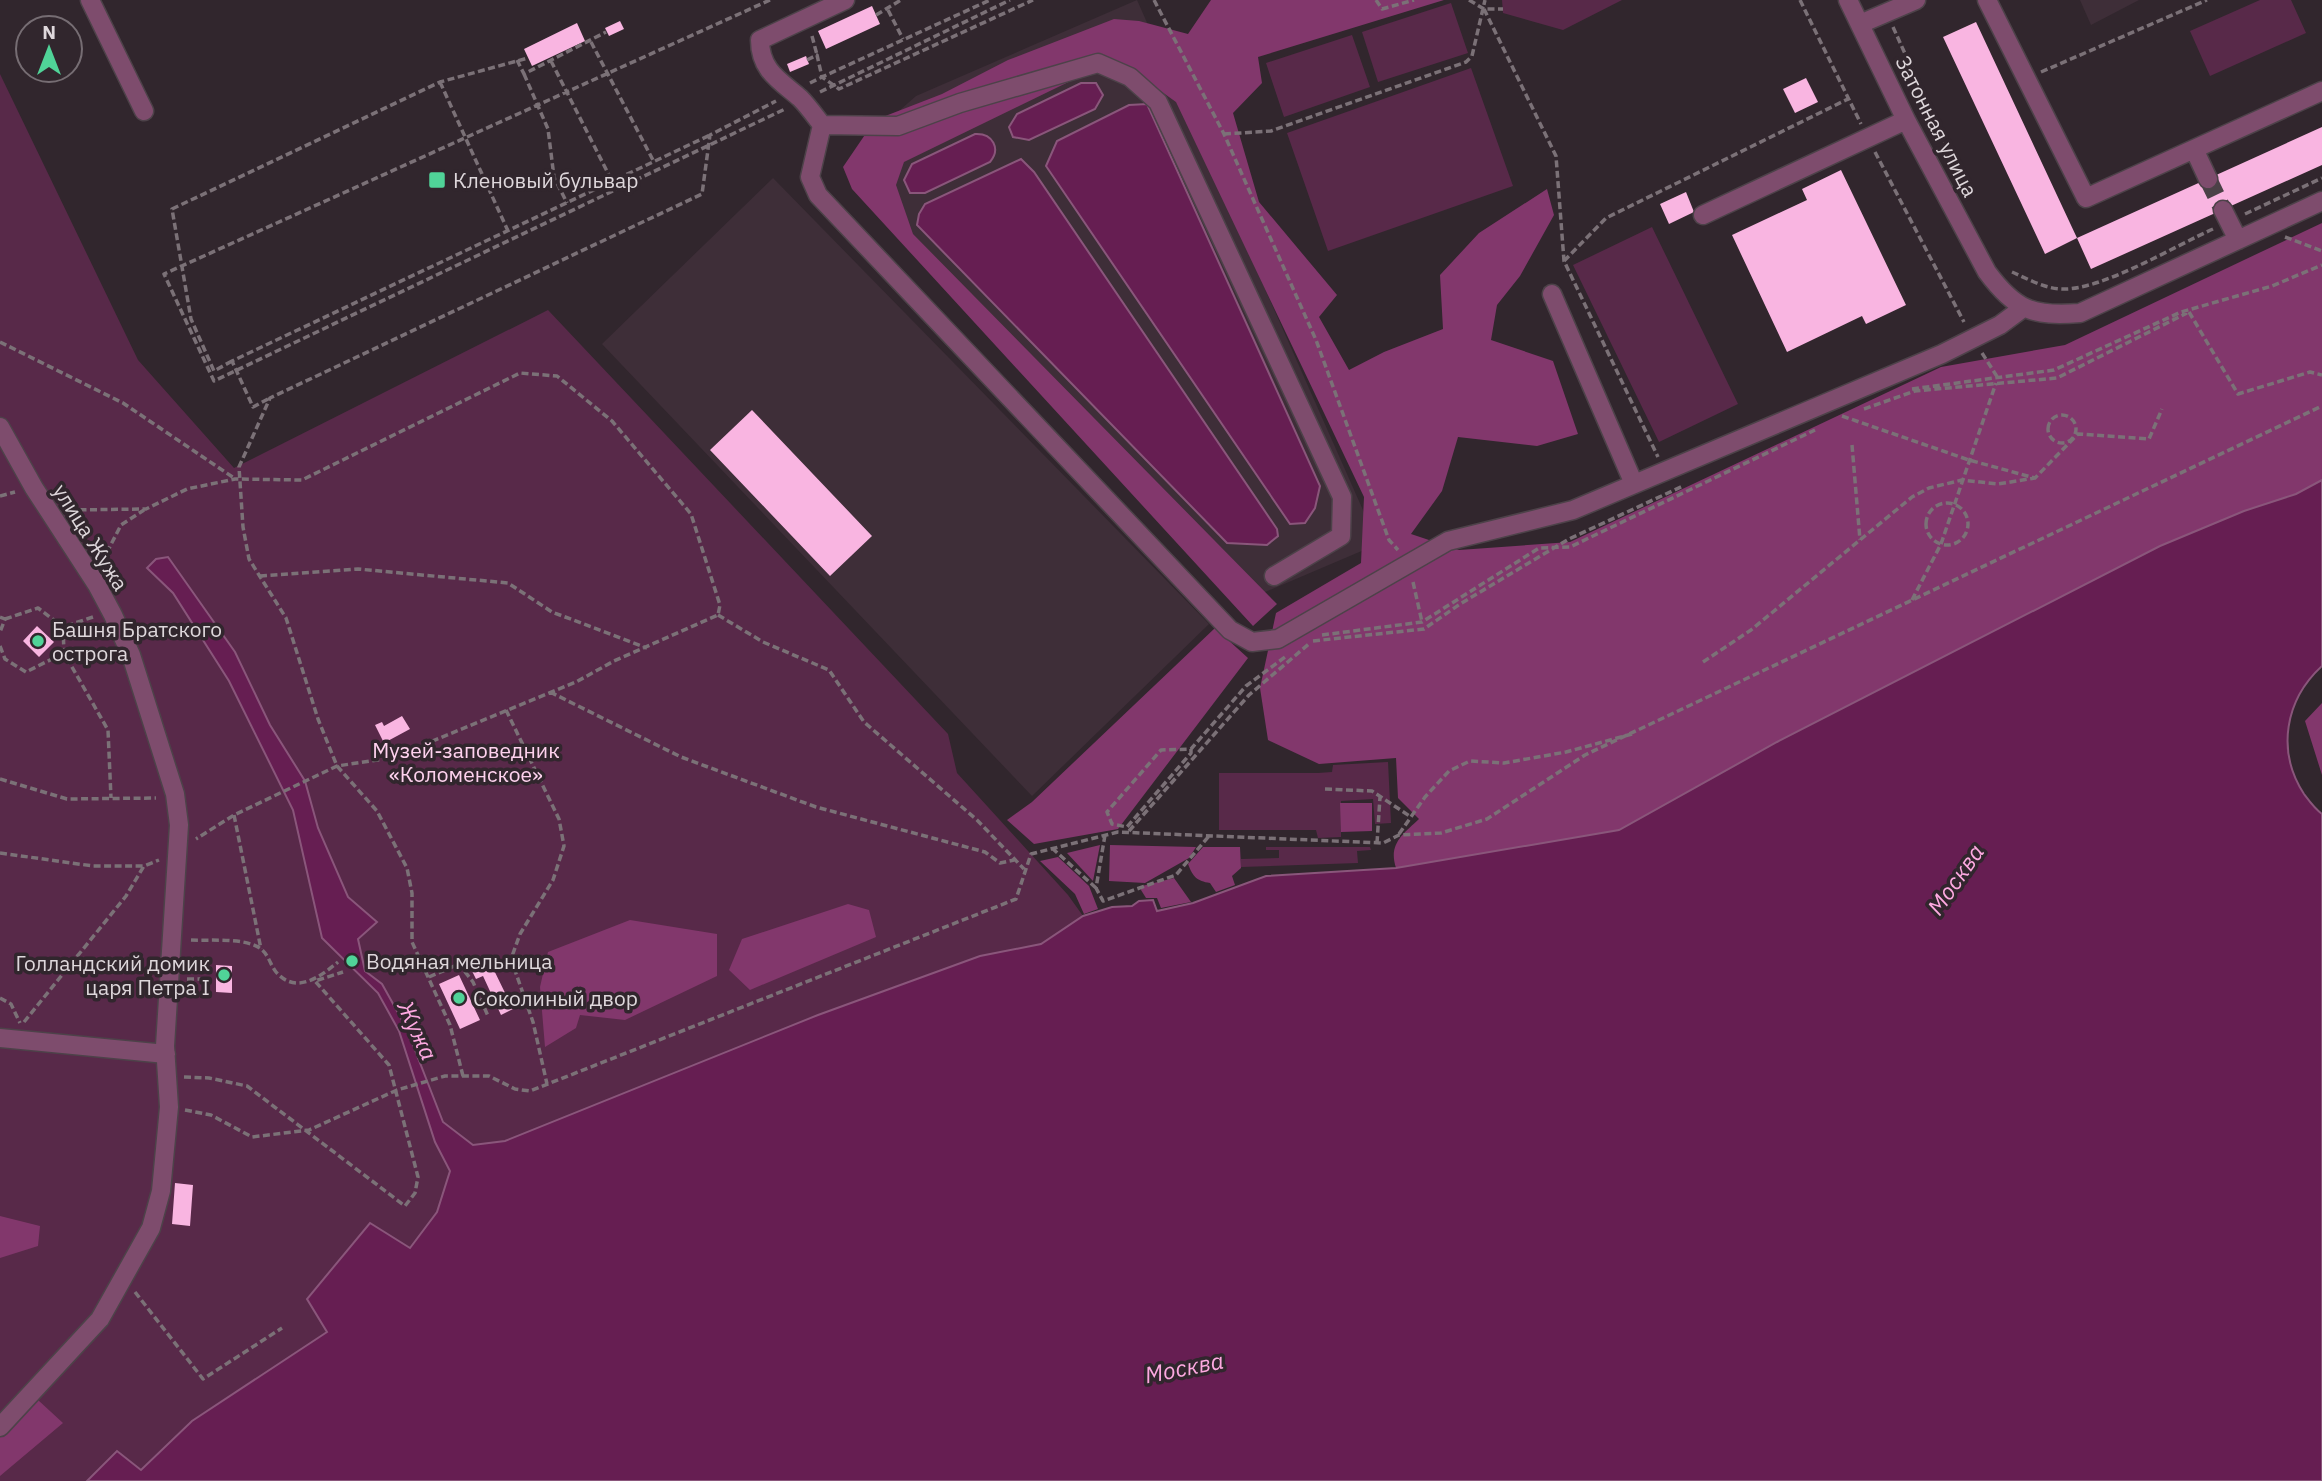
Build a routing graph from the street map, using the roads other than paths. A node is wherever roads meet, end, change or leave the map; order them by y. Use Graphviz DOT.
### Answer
graph roads {
  1 [pos="90,0"];
  2 [pos="845,0"];
  3 [pos="1848,0"];
  4 [pos="1916,0"];
  5 [pos="1987,0"];
  6 [pos="1860,24"];
  7 [pos="2322,91"];
  8 [pos="144,111"];
  9 [pos="1906,120"];
  10 [pos="822,125"];
  11 [pos="2195,151"];
  12 [pos="2208,179"];
  13 [pos="2322,201"];
  14 [pos="2223,210"];
  15 [pos="1703,215"];
  16 [pos="2238,240"];
  17 [pos="1552,294"];
  18 [pos="2023,309"];
  19 [pos="0,427"];
  20 [pos="1634,484"];
  21 [pos="1274,576"];
  22 [pos="0,1038"];
  23 [pos="165,1050"];
  24 [pos="0,1427"];
  1 -- 8 [label="street"];
  2 -- 10 [label="street"];
  3 -- 6 [label="street, Затонная улица"];
  4 -- 6 [label="street"];
  5 -- 11 [label="street"];
  6 -- 9 [label="street, Затонная улица"];
  7 -- 11 [label="street"];
  9 -- 15 [label="street"];
  9 -- 18 [label="street, Затонная улица"];
  10 -- 20 [label="street"];
  10 -- 21 [label="street"];
  11 -- 12 [label="street"];
  13 -- 16 [label="street"];
  14 -- 16 [label="street"];
  16 -- 18 [label="street"];
  17 -- 20 [label="street"];
  18 -- 20 [label="street"];
  19 -- 23 [label="street, улица Жужа"];
  22 -- 23 [label="street"];
  23 -- 24 [label="street, улица Жужа"];
}
